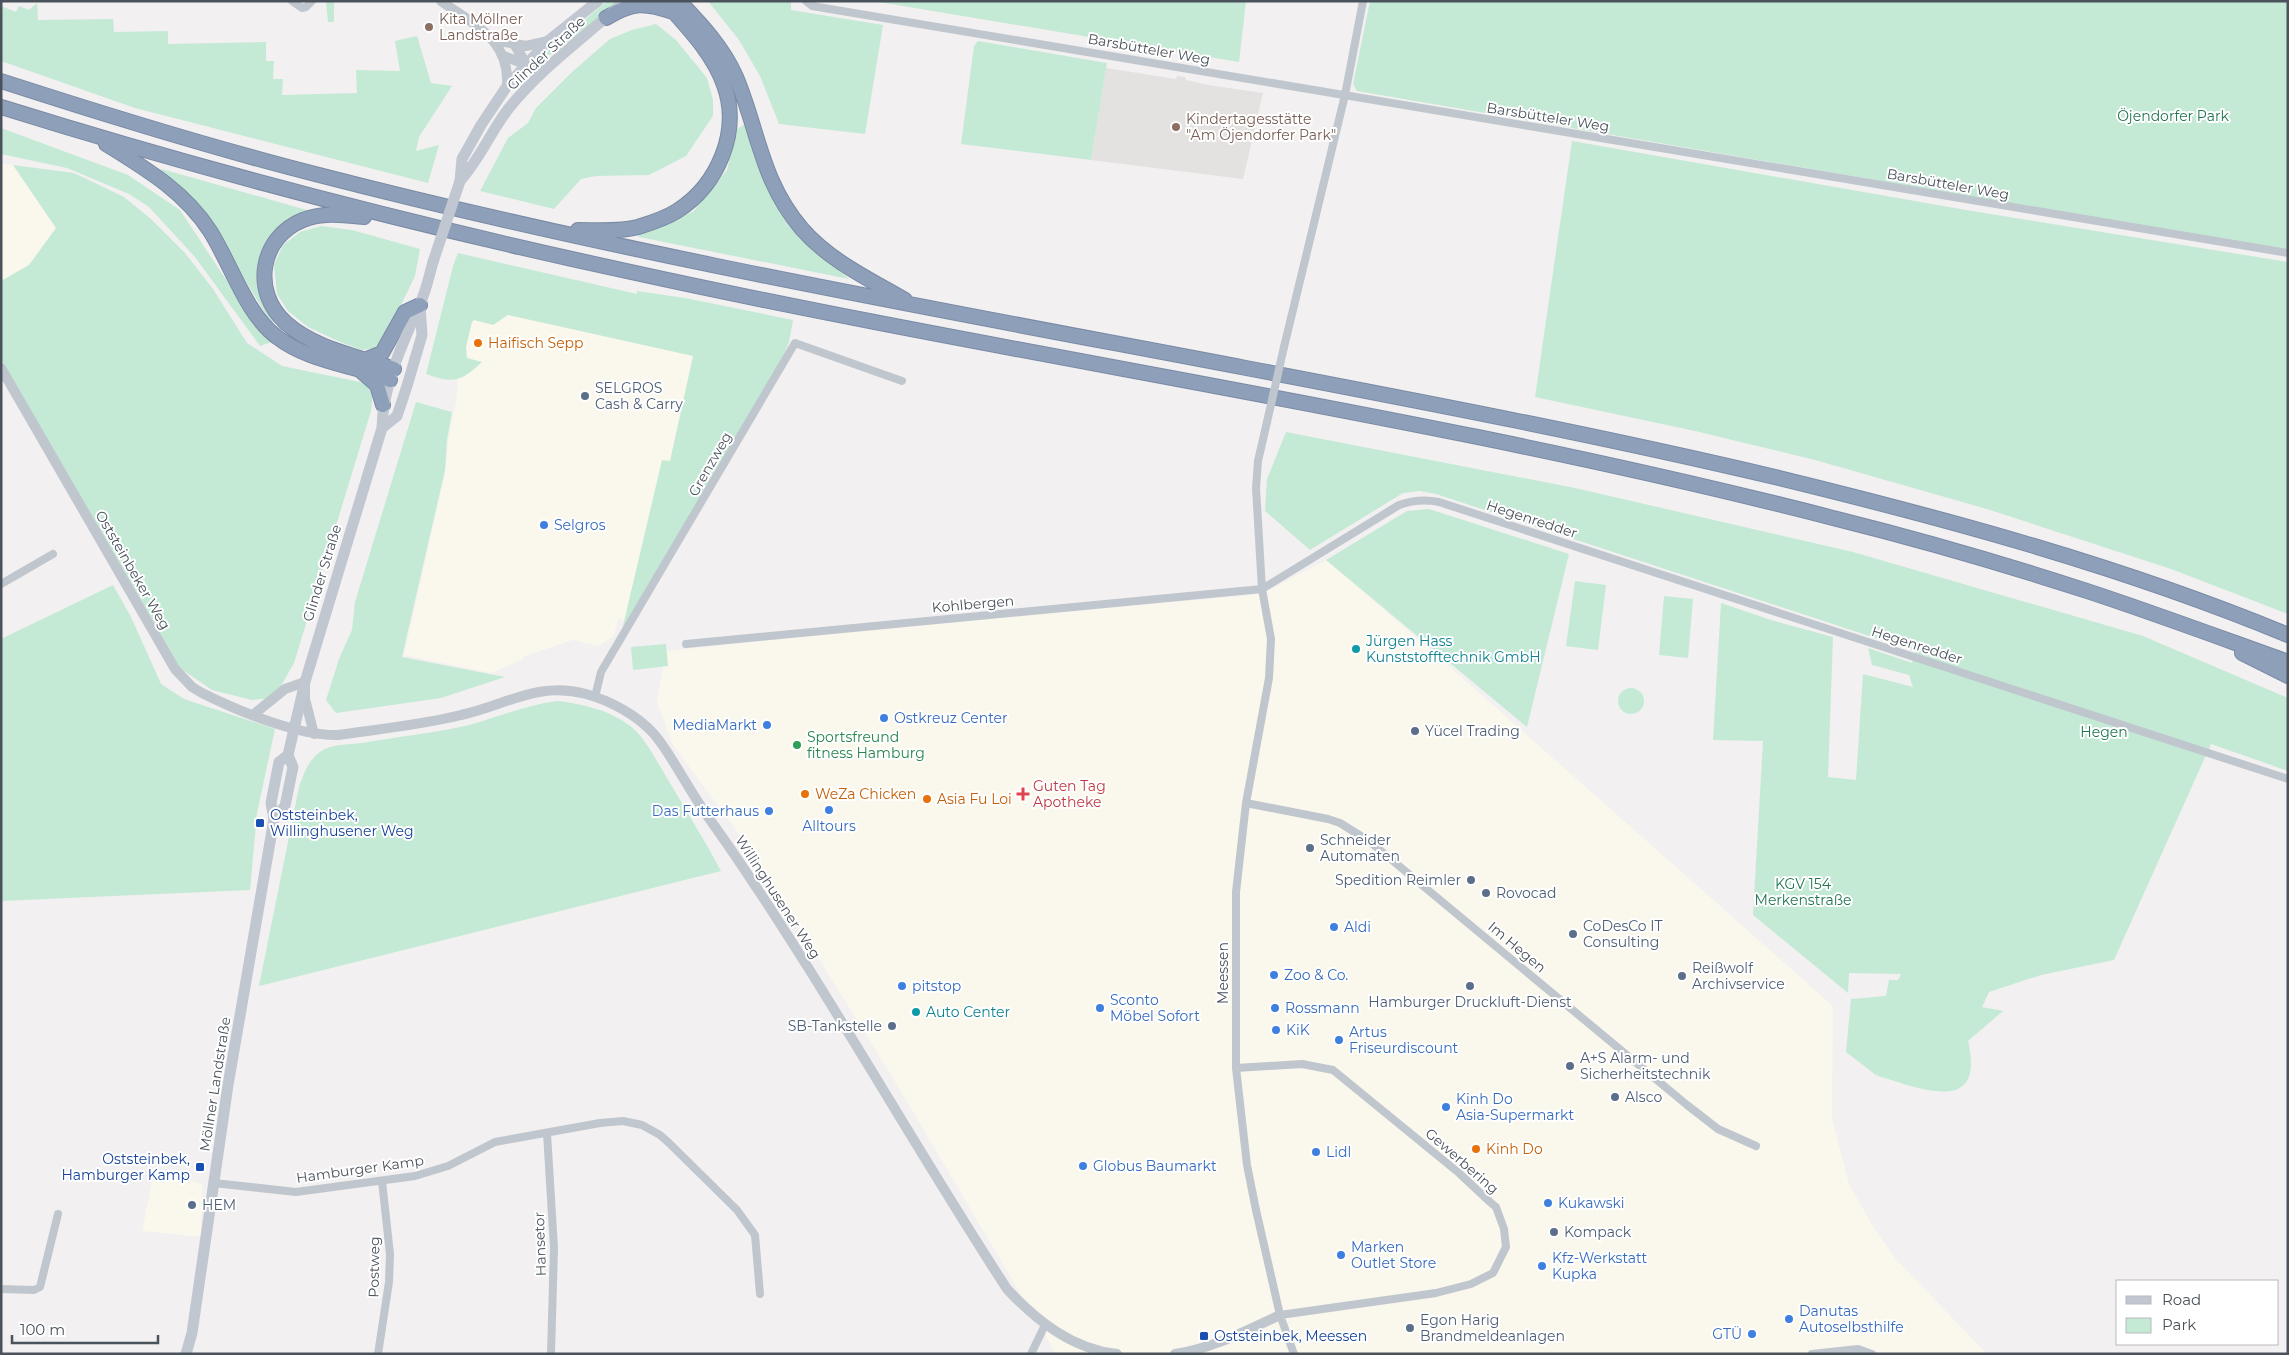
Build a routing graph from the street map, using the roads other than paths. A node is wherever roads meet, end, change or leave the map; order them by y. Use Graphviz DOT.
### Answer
graph roads {
  1 [pos="292,1"];
  2 [pos="312,1"];
  3 [pos="441,1"];
  4 [pos="598,1"];
  5 [pos="625,1"];
  6 [pos="688,1"];
  7 [pos="806,1"];
  8 [pos="1363,1"];
  9 [pos="672,5"];
  10 [pos="606,18"];
  11 [pos="698,20"];
  12 [pos="494,40"];
  13 [pos="548,41"];
  14 [pos="514,44"];
  15 [pos="504,56"];
  16 [pos="527,65"];
  17 [pos="539,76"];
  18 [pos="1,81"];
  19 [pos="507,86"];
  20 [pos="1344,95"];
  21 [pos="1,107"];
  22 [pos="90,135"];
  23 [pos="460,181"];
  24 [pos="407,221"];
  25 [pos="549,230"];
  26 [pos="2288,254"];
  27 [pos="420,305"];
  28 [pos="914,306"];
  29 [pos="362,364"];
  30 [pos="1,368"];
  31 [pos="392,374"];
  32 [pos="409,380"];
  33 [pos="902,381"];
  34 [pos="383,405"];
  35 [pos="382,428"];
  36 [pos="53,554"];
  37 [pos="1,584"];
  38 [pos="1262,589"];
  39 [pos="2173,621"];
  40 [pos="2288,635"];
  41 [pos="686,644"];
  42 [pos="2288,662"];
  43 [pos="2288,676"];
  44 [pos="304,682"];
  45 [pos="595,697"];
  46 [pos="254,714"];
  47 [pos="293,728"];
  48 [pos="314,734"];
  49 [pos="2288,779"];
  50 [pos="1246,803"];
  51 [pos="1236,1068"];
  52 [pos="547,1133"];
  53 [pos="1756,1146"];
  54 [pos="382,1181"];
  55 [pos="214,1183"];
  56 [pos="58,1214"];
  57 [pos="1,1289"];
  58 [pos="760,1294"];
  59 [pos="1280,1315"];
  60 [pos="1045,1325"];
  61 [pos="186,1354"];
  62 [pos="378,1354"];
  63 [pos="551,1354"];
  64 [pos="1031,1354"];
  65 [pos="1117,1354"];
  66 [pos="1175,1354"];
  67 [pos="1294,1354"];
  68 [pos="1812,1354"];
  69 [pos="1872,1354"];
  1 -- 2 [label="street"];
  3 -- 12 [label="street"];
  4 -- 13 [label="main road, Glinder Straße"];
  5 -- 10 [label="main road, Glinder Straße"];
  6 -- 11 [label="highway"];
  7 -- 20 [label="street, Barsbütteler Weg"];
  8 -- 20 [label="street"];
  9 -- 10 [label="highway"];
  9 -- 11 [label="highway"];
  9 -- 25 [label="highway"];
  10 -- 17 [label="main road, Glinder Straße"];
  11 -- 28 [label="highway"];
  12 -- 14 [label="street"];
  12 -- 15 [label="street"];
  13 -- 14 [label="street"];
  13 -- 16 [label="main road, Glinder Straße"];
  14 -- 16 [label="street"];
  15 -- 16 [label="street"];
  15 -- 19 [label="street"];
  16 -- 17 [label="street"];
  16 -- 19 [label="main road, Glinder Straße"];
  17 -- 23 [label="main road, Glinder Straße"];
  18 -- 25 [label="highway"];
  19 -- 23 [label="main road, Glinder Straße"];
  20 -- 26 [label="street, Barsbütteler Weg"];
  20 -- 38 [label="street, bridge"];
  21 -- 22 [label="highway"];
  22 -- 24 [label="highway"];
  22 -- 29 [label="highway"];
  23 -- 27 [label="main road, Glinder Straße, bridge"];
  24 -- 29 [label="highway"];
  24 -- 39 [label="highway"];
  25 -- 28 [label="highway"];
  27 -- 29 [label="highway"];
  27 -- 31 [label="main road, Glinder Straße"];
  27 -- 32 [label="main road, Glinder Straße"];
  28 -- 40 [label="highway"];
  29 -- 31 [label="highway"];
  29 -- 34 [label="highway"];
  30 -- 46 [label="street, Oststeinbeker Weg"];
  31 -- 32 [label="main road"];
  31 -- 34 [label="main road, Glinder Straße"];
  32 -- 35 [label="main road, Glinder Straße"];
  33 -- 45 [label="street, Grenzweg"];
  34 -- 35 [label="main road, Glinder Straße"];
  35 -- 44 [label="main road, Glinder Straße"];
  36 -- 37 [label="street"];
  38 -- 41 [label="street, Kohlbergen"];
  38 -- 49 [label="street, Hegenredder"];
  38 -- 50 [label="street, Meessen"];
  39 -- 42 [label="highway"];
  39 -- 43 [label="highway"];
  44 -- 46 [label="street"];
  44 -- 47 [label="main road, Glinder Straße"];
  44 -- 48 [label="street"];
  45 -- 48 [label="street, Willinghusener Weg"];
  45 -- 60 [label="street, Willinghusener Weg"];
  46 -- 47 [label="street, Oststeinbeker Weg"];
  47 -- 48 [label="street, Willinghusener Weg"];
  47 -- 55 [label="main road, Möllner Landstraße"];
  50 -- 51 [label="street, Meessen"];
  50 -- 53 [label="street, Im Hegen"];
  51 -- 59 [label="street, Meessen"];
  51 -- 59 [label="street, Gewerbering"];
  52 -- 54 [label="street, Hamburger Kamp"];
  52 -- 58 [label="street, Hamburger Kamp"];
  52 -- 63 [label="street, Hansetor"];
  54 -- 55 [label="street, Hamburger Kamp"];
  54 -- 62 [label="street, Postweg"];
  55 -- 61 [label="main road, Möllner Landstraße"];
  56 -- 57 [label="street"];
  59 -- 66 [label="street"];
  59 -- 67 [label="street, Meessen"];
  60 -- 64 [label="street"];
  60 -- 65 [label="street, Willinghusener Weg"];
  68 -- 69 [label="street"];
}
